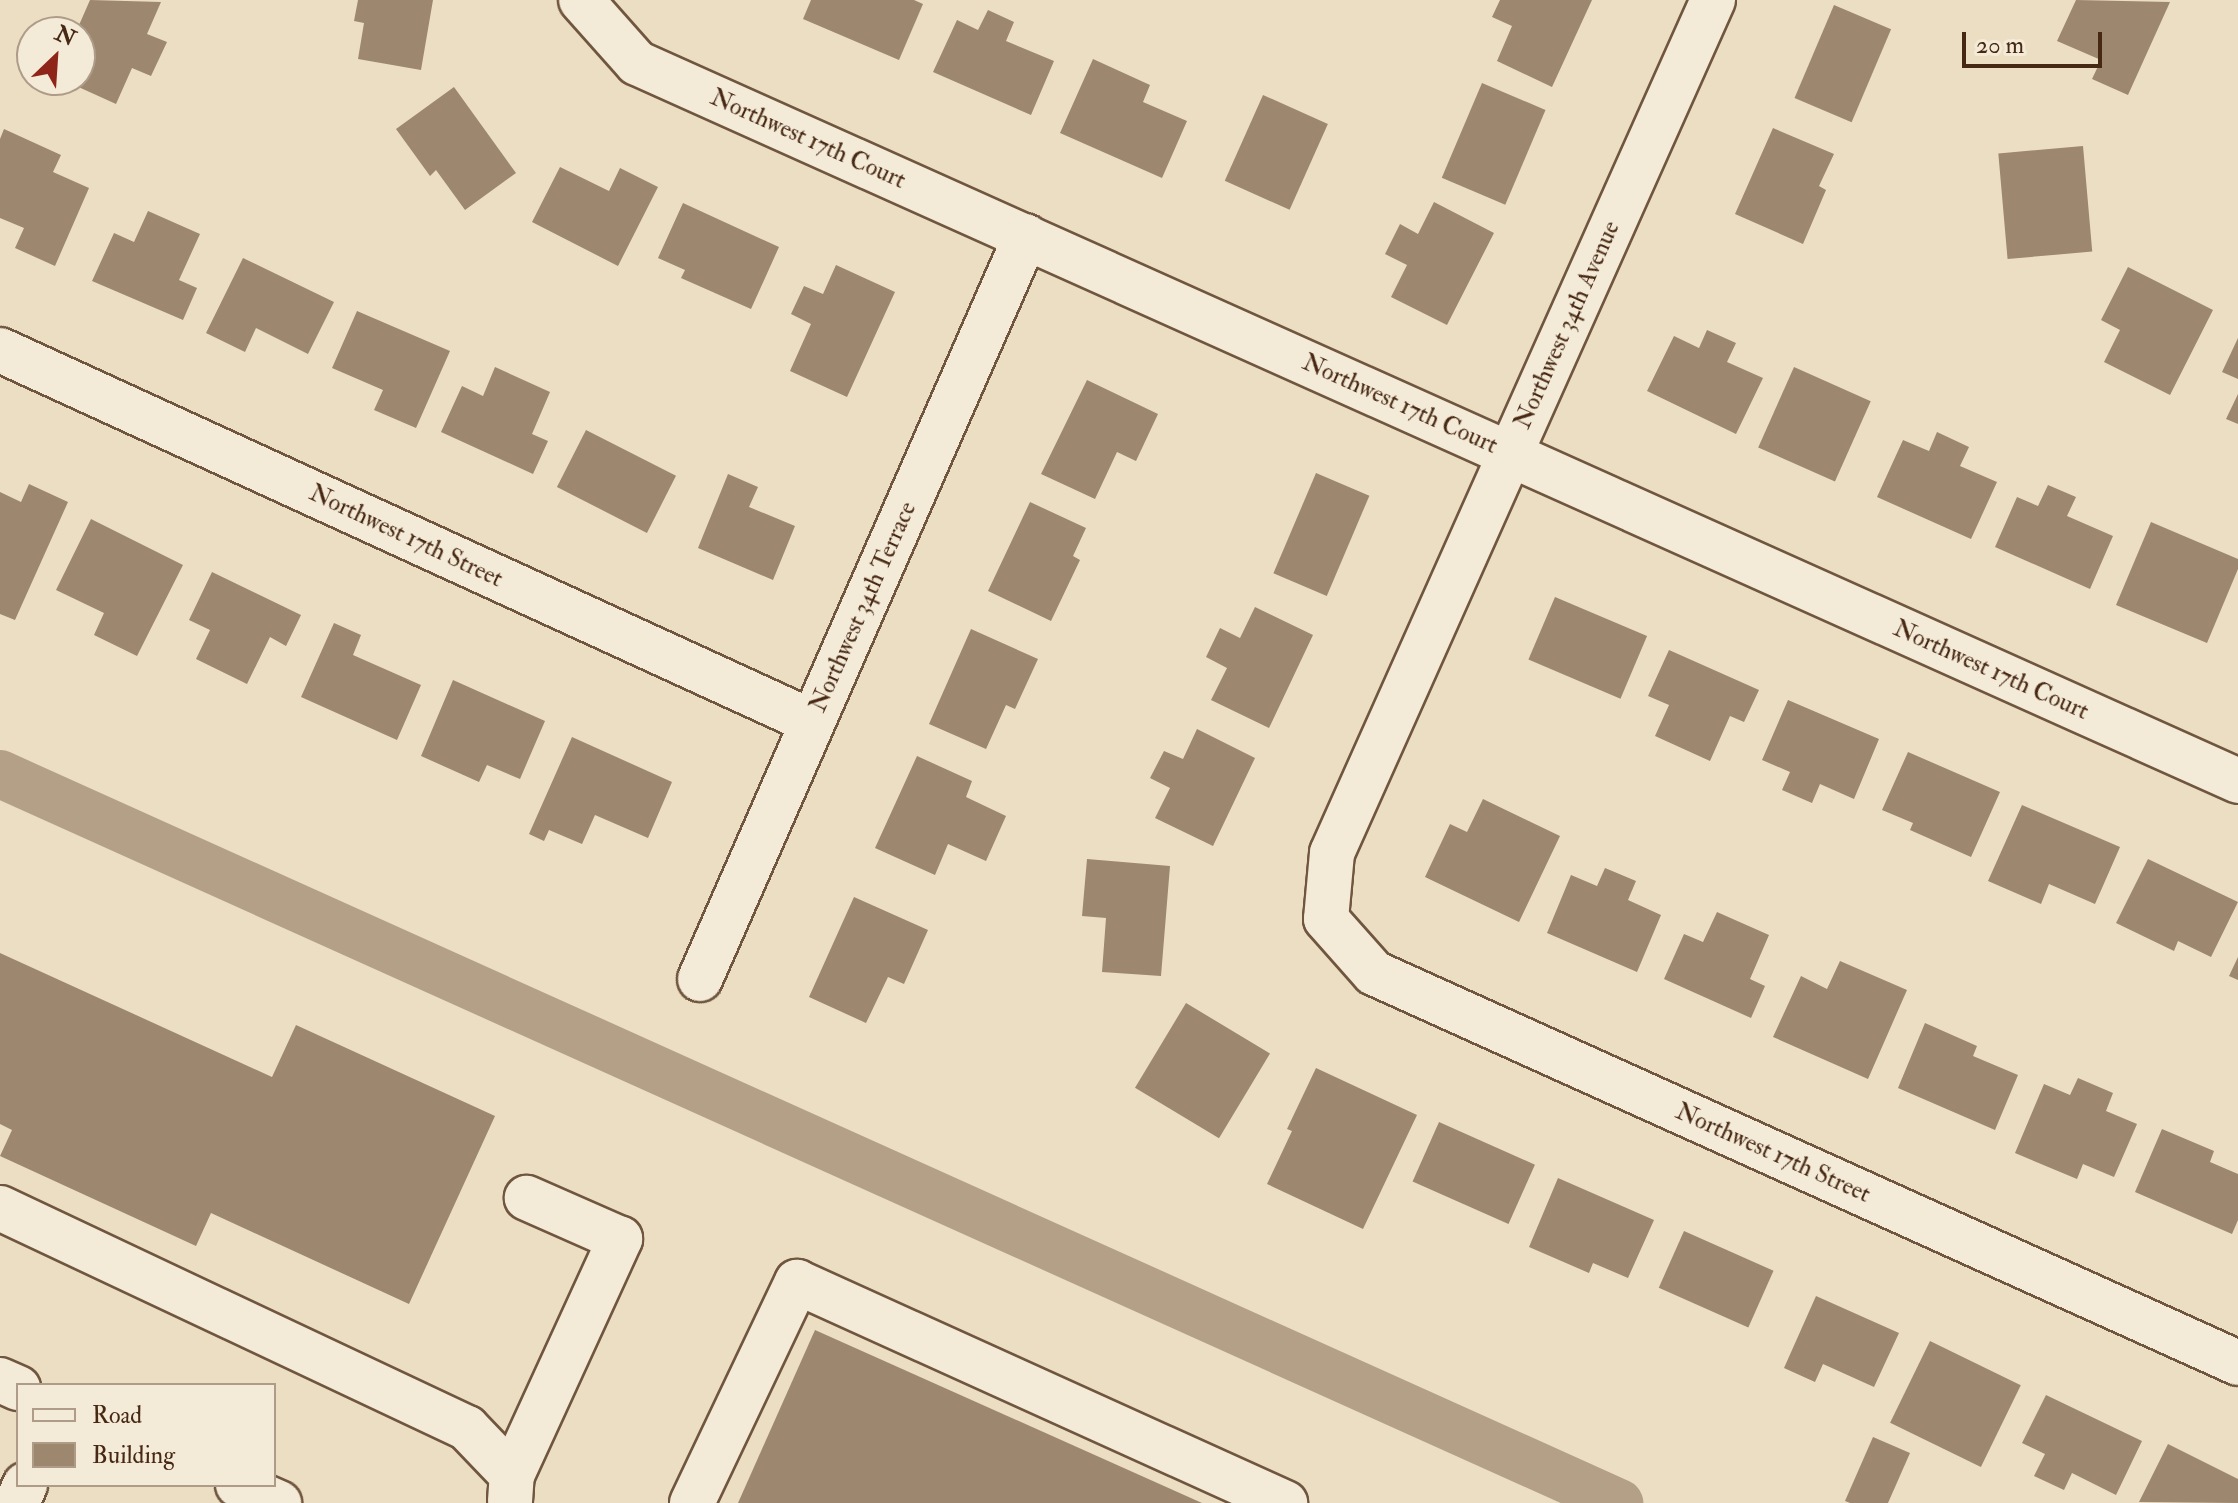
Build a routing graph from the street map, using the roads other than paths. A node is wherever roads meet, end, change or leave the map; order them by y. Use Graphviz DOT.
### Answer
graph roads {
  1 [pos="581,0"];
  2 [pos="1713,0"];
  3 [pos="1026,236"];
  4 [pos="0,350"];
  5 [pos="1510,453"];
  6 [pos="812,722"];
  7 [pos="2238,781"];
  8 [pos="1326,919"];
  9 [pos="700,979"];
  10 [pos="527,1198"];
  11 [pos="0,1208"];
  12 [pos="2238,1363"];
  13 [pos="243,1487"];
  14 [pos="511,1489"];
  15 [pos="279,1503"];
  16 [pos="692,1503"];
  17 [pos="1285,1503"];
  1 -- 3 [label="street, Northwest 17th Court"];
  2 -- 5 [label="street, Northwest 34th Avenue"];
  3 -- 5 [label="street, Northwest 17th Court"];
  3 -- 6 [label="street, Northwest 34th Terrace"];
  4 -- 6 [label="street, Northwest 17th Street"];
  5 -- 7 [label="street, Northwest 17th Court"];
  5 -- 8 [label="street, Northwest 34th Avenue"];
  6 -- 9 [label="street, Northwest 34th Terrace"];
  8 -- 12 [label="street, Northwest 17th Street"];
  10 -- 14 [label="street"];
  11 -- 14 [label="street"];
  13 -- 15 [label="street"];
  16 -- 17 [label="street"];
}
